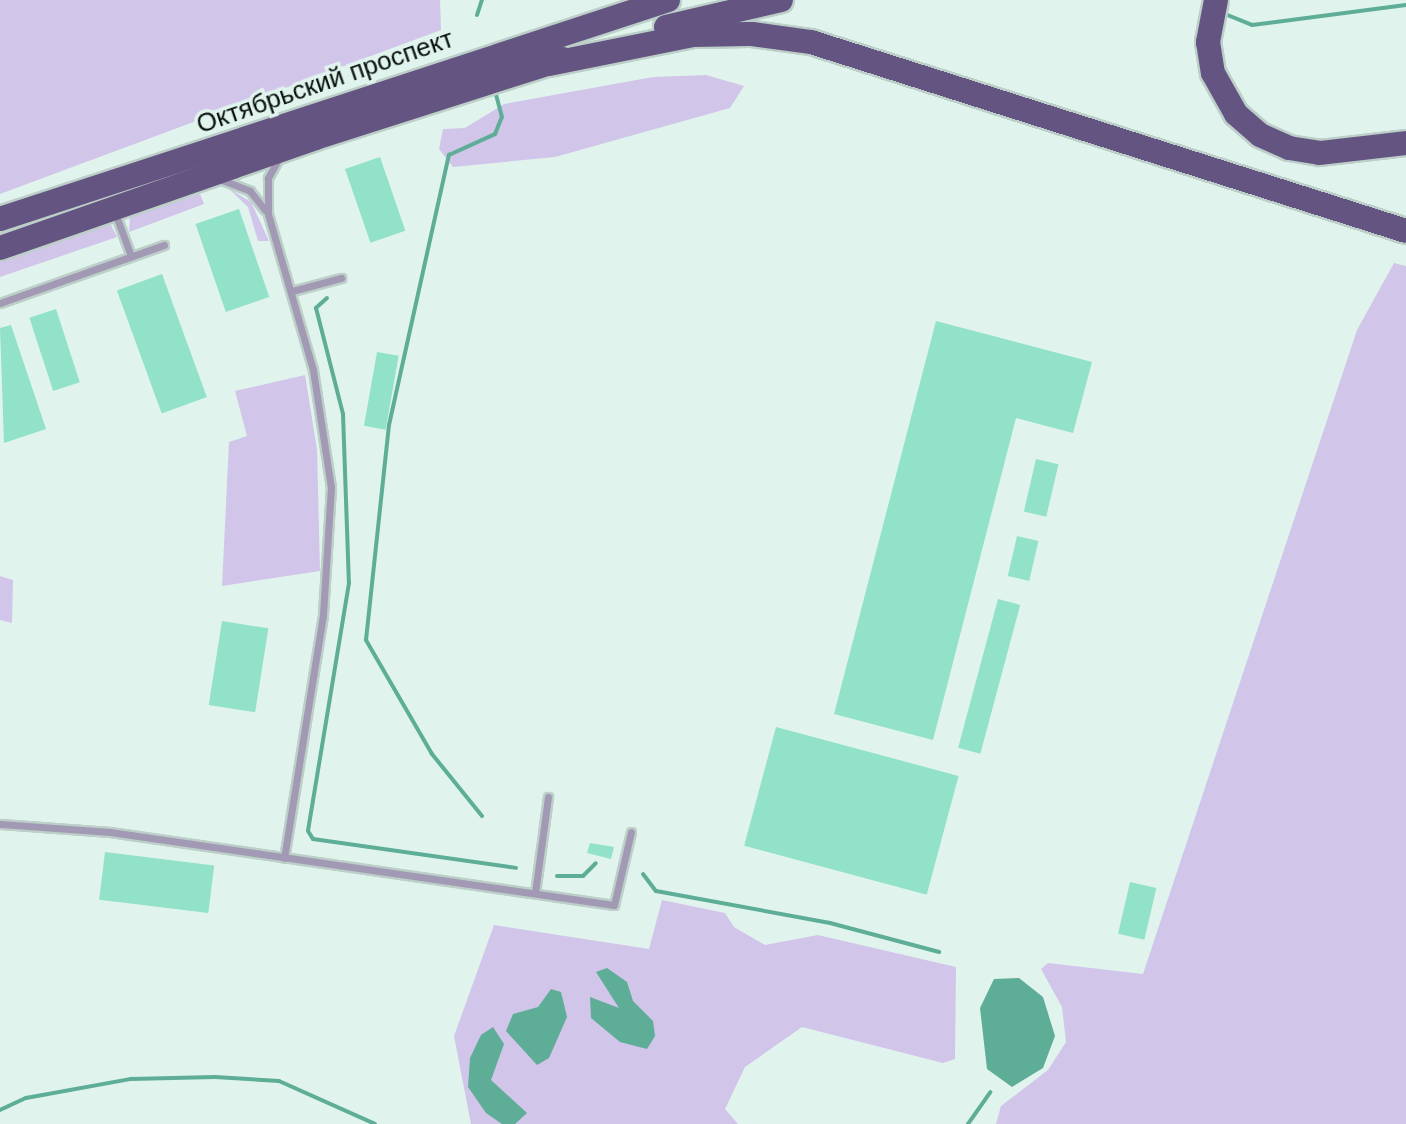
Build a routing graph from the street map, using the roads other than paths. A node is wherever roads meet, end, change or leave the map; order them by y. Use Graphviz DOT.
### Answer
graph roads {
  1 [pos="668,0"];
  2 [pos="781,0"];
  3 [pos="1216,0"];
  4 [pos="549,64"];
  5 [pos="315,138"];
  6 [pos="1406,143"];
  7 [pos="137,201"];
  8 [pos="55,202"];
  9 [pos="113,209"];
  10 [pos="0,210"];
  11 [pos="268,214"];
  12 [pos="0,219"];
  13 [pos="1406,231"];
  14 [pos="164,245"];
  15 [pos="0,248"];
  16 [pos="131,256"];
  17 [pos="341,278"];
  18 [pos="292,291"];
  19 [pos="0,303"];
  20 [pos="548,797"];
  21 [pos="0,824"];
  22 [pos="631,832"];
  23 [pos="284,858"];
  24 [pos="535,893"];
  1 -- 8 [label="main road, Октябрьский проспект"];
  2 -- 4 [label="main road"];
  3 -- 6 [label="main road"];
  4 -- 5 [label="main road, Октябрьский проспект"];
  4 -- 13 [label="main road"];
  5 -- 7 [label="main road, Октябрьский проспект"];
  5 -- 11 [label="lane"];
  7 -- 9 [label="main road, Октябрьский проспект"];
  7 -- 11 [label="lane"];
  8 -- 10 [label="lane"];
  8 -- 12 [label="main road, Октябрьский проспект"];
  9 -- 15 [label="main road, Октябрьский проспект"];
  9 -- 16 [label="lane"];
  11 -- 18 [label="lane"];
  14 -- 16 [label="lane"];
  16 -- 19 [label="lane"];
  17 -- 18 [label="lane"];
  18 -- 23 [label="lane"];
  20 -- 24 [label="lane"];
  21 -- 23 [label="lane"];
  22 -- 24 [label="lane"];
  23 -- 24 [label="lane"];
}
